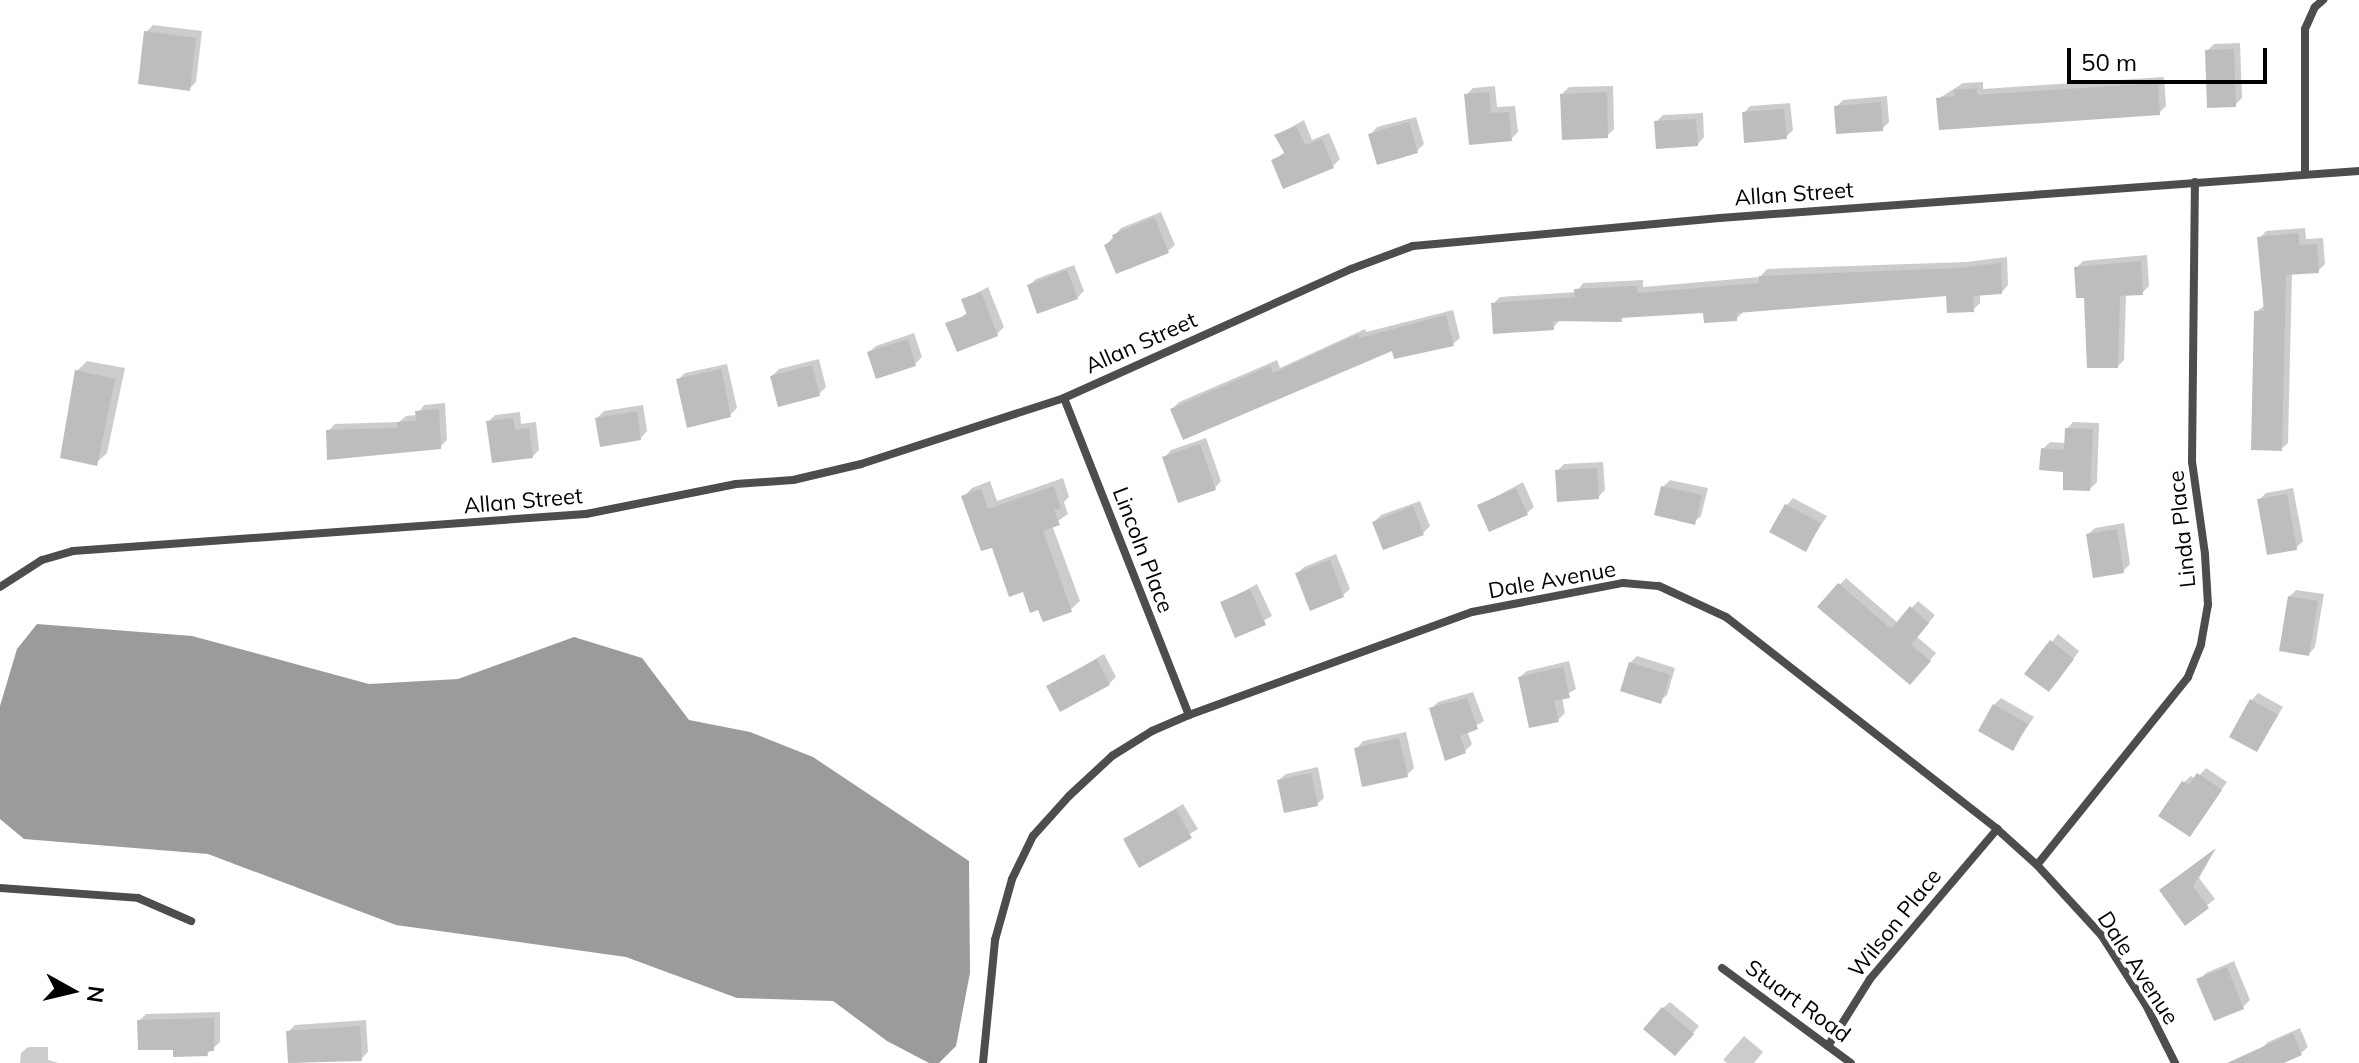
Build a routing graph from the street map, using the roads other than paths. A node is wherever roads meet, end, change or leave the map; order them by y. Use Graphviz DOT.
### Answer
graph roads {
  1 [pos="2323,0"];
  2 [pos="2359,171"];
  3 [pos="2305,172"];
  4 [pos="2195,182"];
  5 [pos="1064,398"];
  6 [pos="0,587"];
  7 [pos="1189,715"];
  8 [pos="1997,829"];
  9 [pos="2037,865"];
  10 [pos="0,888"];
  11 [pos="191,921"];
  12 [pos="1722,968"];
  13 [pos="1828,1046"];
  14 [pos="983,1063"];
  15 [pos="1851,1063"];
  16 [pos="2175,1063"];
  1 -- 3 [label="street"];
  2 -- 3 [label="street, Allan Street"];
  3 -- 4 [label="street, Allan Street"];
  4 -- 5 [label="street, Allan Street"];
  4 -- 9 [label="street, Linda Place"];
  5 -- 6 [label="street, Allan Street"];
  5 -- 7 [label="street, Lincoln Place"];
  7 -- 8 [label="street, Dale Avenue"];
  7 -- 14 [label="street, Dale Avenue"];
  8 -- 9 [label="street, Dale Avenue"];
  8 -- 13 [label="street, Wilson Place"];
  9 -- 16 [label="street, Dale Avenue"];
  10 -- 11 [label="street"];
  12 -- 13 [label="street, Stuart Road"];
  13 -- 15 [label="street, Stuart Road"];
}
